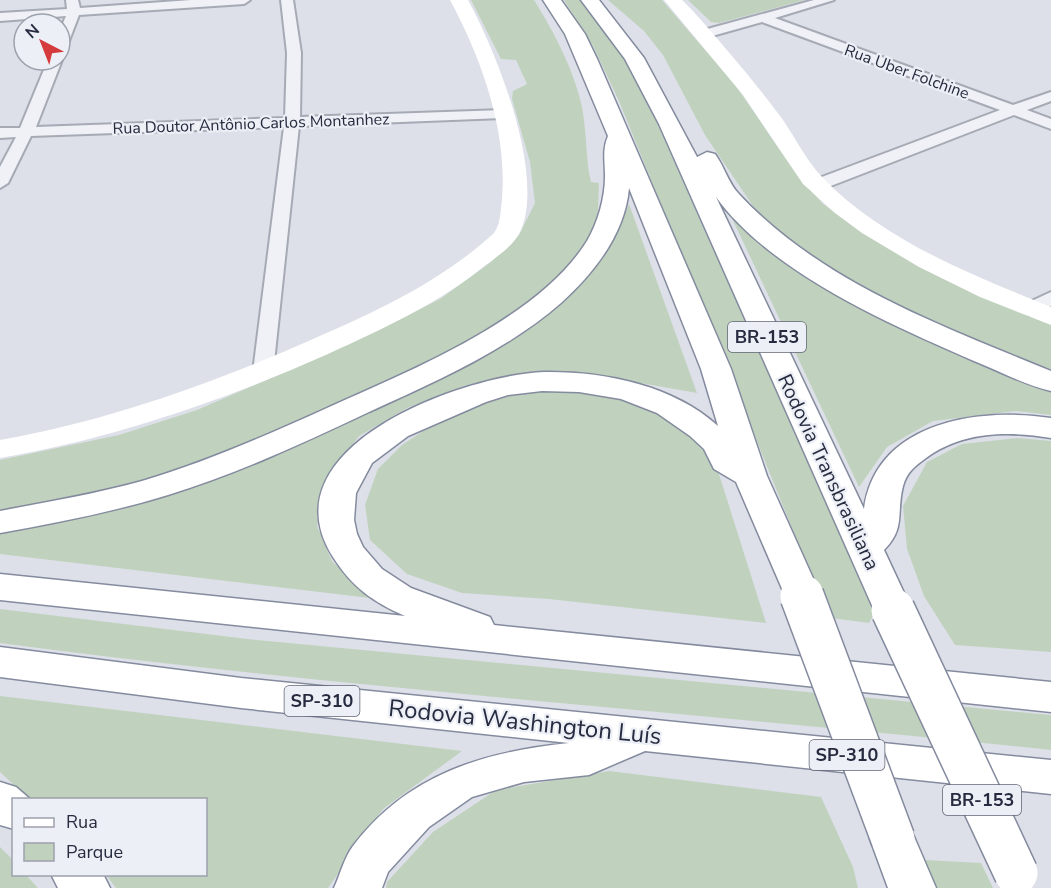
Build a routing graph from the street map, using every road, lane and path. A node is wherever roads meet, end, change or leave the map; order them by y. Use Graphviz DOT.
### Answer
graph roads {
  1 [pos="244,0"];
  2 [pos="287,0"];
  3 [pos="459,0"];
  4 [pos="552,0"];
  5 [pos="590,0"];
  6 [pos="673,0"];
  7 [pos="828,0"];
  8 [pos="73,6"];
  9 [pos="0,17"];
  10 [pos="762,18"];
  11 [pos="705,34"];
  12 [pos="49,72"];
  13 [pos="1051,96"];
  14 [pos="1014,112"];
  15 [pos="503,114"];
  16 [pos="292,121"];
  17 [pos="670,124"];
  18 [pos="1051,124"];
  19 [pos="26,132"];
  20 [pos="0,133"];
  21 [pos="619,136"];
  22 [pos="0,183"];
  23 [pos="817,185"];
  24 [pos="1044,308"];
  25 [pos="263,372"];
  26 [pos="1051,382"];
  27 [pos="1051,428"];
  28 [pos="0,449"];
  29 [pos="750,477"];
  30 [pos="0,522"];
  31 [pos="864,549"];
  32 [pos="0,587"];
  33 [pos="517,643"];
  34 [pos="0,662"];
  35 [pos="1051,697"];
  36 [pos="644,734"];
  37 [pos="1051,777"];
  38 [pos="0,800"];
  39 [pos="12,809"];
  40 [pos="77,876"];
  41 [pos="1020,880"];
  42 [pos="86,888"];
  43 [pos="358,888"];
  44 [pos="912,888"];
  1 -- 8 [label="street"];
  2 -- 16 [label="street"];
  3 -- 15 [label="main road"];
  4 -- 21 [label="highway, BR-153"];
  5 -- 17 [label="highway, Rodovia Transbrasiliana / BR-153"];
  6 -- 11 [label="main road"];
  7 -- 10 [label="street"];
  8 -- 9 [label="street"];
  10 -- 11 [label="street"];
  10 -- 14 [label="street, Rua Uber Folchine"];
  11 -- 23 [label="main road"];
  12 -- 19 [label="street"];
  13 -- 14 [label="street"];
  14 -- 18 [label="street, Rua Uber Folchine"];
  14 -- 23 [label="street"];
  15 -- 16 [label="street, Rua Doutor Antônio Carlos Montanhez"];
  15 -- 25 [label="main road"];
  16 -- 19 [label="street, Rua Doutor Antônio Carlos Montanhez"];
  16 -- 25 [label="street"];
  17 -- 26 [label="highway"];
  17 -- 31 [label="highway, Rodovia Transbrasiliana / BR-153"];
  19 -- 20 [label="street, Rua Doutor Antônio Carlos Montanhez"];
  19 -- 22 [label="street"];
  21 -- 29 [label="highway, BR-153"];
  21 -- 30 [label="highway"];
  23 -- 24 [label="main road"];
  25 -- 28 [label="main road"];
  27 -- 31 [label="highway"];
  29 -- 33 [label="highway"];
  29 -- 44 [label="highway, BR-153, bridge"];
  31 -- 41 [label="highway, Rodovia Transbrasiliana / BR-153, bridge"];
  32 -- 33 [label="highway"];
  33 -- 35 [label="highway"];
  34 -- 36 [label="highway, Rodovia Washington Luís / SP-310"];
  36 -- 37 [label="highway, Rodovia Washington Luís / SP-310"];
  36 -- 43 [label="highway"];
  38 -- 39 [label="highway"];
  40 -- 42 [label="highway"];
}
